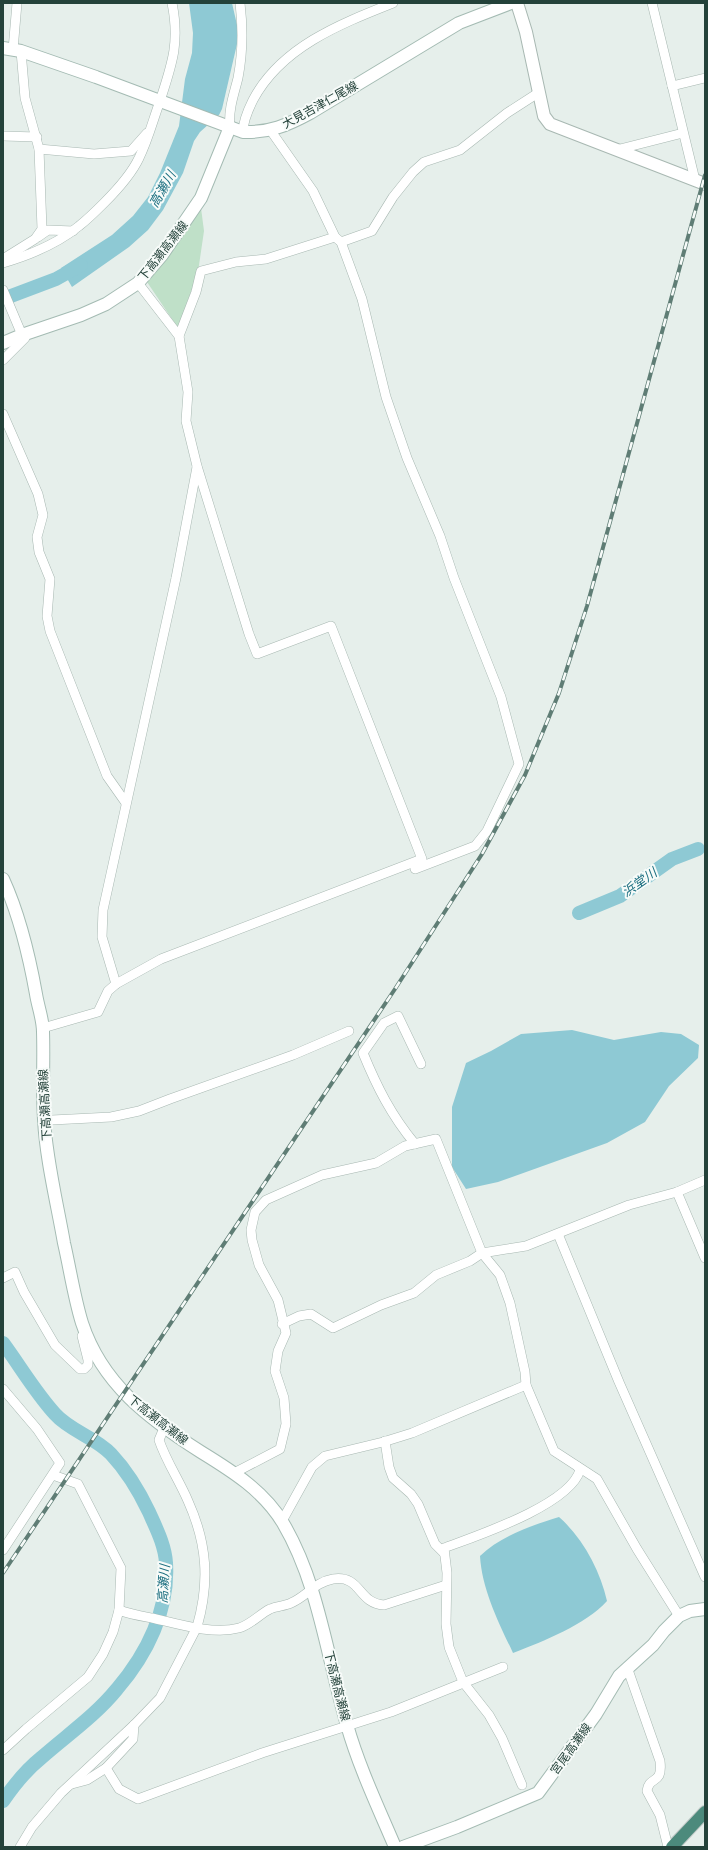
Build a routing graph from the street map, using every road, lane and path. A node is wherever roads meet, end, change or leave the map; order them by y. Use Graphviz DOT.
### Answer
graph roads {
  1 [pos="17,3"];
  2 [pos="172,3"];
  3 [pos="240,3"];
  4 [pos="393,3"];
  5 [pos="511,3"];
  6 [pos="517,3"];
  7 [pos="652,3"];
  8 [pos="12,50"];
  9 [pos="705,78"];
  10 [pos="672,86"];
  11 [pos="538,93"];
  12 [pos="160,100"];
  13 [pos="230,127"];
  14 [pos="150,129"];
  15 [pos="271,131"];
  16 [pos="243,132"];
  17 [pos="683,133"];
  18 [pos="3,136"];
  19 [pos="37,137"];
  20 [pos="39,149"];
  21 [pos="616,150"];
  22 [pos="700,182"];
  23 [pos="73,231"];
  24 [pos="35,238"];
  25 [pos="338,239"];
  26 [pos="3,259"];
  27 [pos="3,263"];
  28 [pos="138,283"];
  29 [pos="3,290"];
  30 [pos="22,335"];
  31 [pos="179,336"];
  32 [pos="3,343"];
  33 [pos="3,360"];
  34 [pos="3,414"];
  35 [pos="198,466"];
  36 [pos="126,803"];
  37 [pos="415,869"];
  38 [pos="3,879"];
  39 [pos="116,984"];
  40 [pos="44,1028"];
  41 [pos="349,1031"];
  42 [pos="421,1064"];
  43 [pos="44,1123"];
  44 [pos="415,1144"];
  45 [pos="705,1180"];
  46 [pos="677,1192"];
  47 [pos="558,1234"];
  48 [pos="482,1253"];
  49 [pos="705,1258"];
  50 [pos="3,1278"];
  51 [pos="81,1322"];
  52 [pos="282,1324"];
  53 [pos="526,1385"];
  54 [pos="3,1389"];
  55 [pos="164,1428"];
  56 [pos="385,1441"];
  57 [pos="578,1467"];
  58 [pos="234,1473"];
  59 [pos="53,1475"];
  60 [pos="282,1521"];
  61 [pos="3,1550"];
  62 [pos="444,1553"];
  63 [pos="705,1577"];
  64 [pos="446,1585"];
  65 [pos="310,1590"];
  66 [pos="705,1609"];
  67 [pos="121,1611"];
  68 [pos="679,1616"];
  69 [pos="197,1627"];
  70 [pos="503,1667"];
  71 [pos="627,1667"];
  72 [pos="463,1682"];
  73 [pos="134,1725"];
  74 [pos="347,1727"];
  75 [pos="3,1750"];
  76 [pos="106,1768"];
  77 [pos="70,1784"];
  78 [pos="522,1785"];
  79 [pos="705,1812"];
  80 [pos="20,1847"];
  81 [pos="395,1847"];
  82 [pos="404,1847"];
  83 [pos="668,1847"];
  84 [pos="672,1847"];
  1 -- 8 [label="street"];
  2 -- 12 [label="street"];
  3 -- 13 [label="street"];
  4 -- 16 [label="street"];
  5 -- 15 [label="main road, 大見吉津仁尾線"];
  6 -- 11 [label="main road"];
  7 -- 10 [label="street"];
  8 -- 12 [label="main road, 大見吉津仁尾線"];
  8 -- 19 [label="street"];
  9 -- 10 [label="street"];
  10 -- 17 [label="street"];
  11 -- 21 [label="main road"];
  11 -- 25 [label="street"];
  12 -- 13 [label="main road, 大見吉津仁尾線"];
  12 -- 14 [label="street"];
  13 -- 16 [label="main road, 大見吉津仁尾線"];
  13 -- 28 [label="main road, 下高瀬高瀬線"];
  14 -- 20 [label="street"];
  14 -- 23 [label="street"];
  15 -- 16 [label="main road, 大見吉津仁尾線"];
  15 -- 25 [label="street"];
  17 -- 21 [label="street"];
  17 -- 22 [label="street"];
  18 -- 19 [label="street"];
  19 -- 20 [label="street"];
  20 -- 24 [label="street"];
  21 -- 22 [label="main road"];
  23 -- 24 [label="street"];
  23 -- 27 [label="street"];
  24 -- 26 [label="street"];
  25 -- 31 [label="street"];
  25 -- 37 [label="street"];
  28 -- 30 [label="main road, 下高瀬高瀬線"];
  28 -- 31 [label="street"];
  29 -- 30 [label="street"];
  30 -- 32 [label="main road, 下高瀬高瀬線"];
  30 -- 33 [label="street"];
  31 -- 35 [label="street"];
  34 -- 36 [label="street"];
  35 -- 36 [label="street"];
  35 -- 39 [label="street"];
  36 -- 39 [label="street"];
  38 -- 40 [label="main road, 下高瀬高瀬線"];
  39 -- 40 [label="street"];
  40 -- 43 [label="main road, 下高瀬高瀬線"];
  41 -- 43 [label="street"];
  42 -- 44 [label="street"];
  43 -- 51 [label="main road, 下高瀬高瀬線"];
  44 -- 48 [label="street"];
  44 -- 52 [label="street"];
  45 -- 46 [label="street"];
  46 -- 47 [label="street"];
  46 -- 49 [label="street"];
  47 -- 48 [label="street"];
  47 -- 63 [label="street"];
  48 -- 52 [label="street"];
  48 -- 53 [label="street"];
  50 -- 51 [label="street"];
  51 -- 55 [label="main road, 下高瀬高瀬線"];
  52 -- 58 [label="street"];
  53 -- 56 [label="street"];
  53 -- 57 [label="street"];
  54 -- 59 [label="street"];
  55 -- 58 [label="main road, 下高瀬高瀬線"];
  55 -- 69 [label="street"];
  56 -- 60 [label="street"];
  56 -- 62 [label="street"];
  57 -- 62 [label="street"];
  57 -- 68 [label="street"];
  58 -- 60 [label="main road, 下高瀬高瀬線"];
  59 -- 61 [label="street"];
  59 -- 67 [label="street"];
  60 -- 65 [label="main road, 下高瀬高瀬線"];
  62 -- 64 [label="street"];
  64 -- 65 [label="street"];
  64 -- 72 [label="street"];
  65 -- 69 [label="street"];
  65 -- 74 [label="main road, 下高瀬高瀬線"];
  66 -- 68 [label="main road, 宮尾高瀬線"];
  67 -- 69 [label="street"];
  67 -- 75 [label="street"];
  68 -- 71 [label="main road, 宮尾高瀬線"];
  69 -- 73 [label="street"];
  70 -- 72 [label="street"];
  71 -- 82 [label="main road, 宮尾高瀬線"];
  71 -- 83 [label="street"];
  72 -- 74 [label="street"];
  72 -- 78 [label="street"];
  73 -- 76 [label="street"];
  73 -- 77 [label="street"];
  74 -- 76 [label="street"];
  74 -- 81 [label="main road, 下高瀬高瀬線"];
  76 -- 77 [label="street"];
  77 -- 80 [label="street"];
  79 -- 84 [label="highway"];
}
